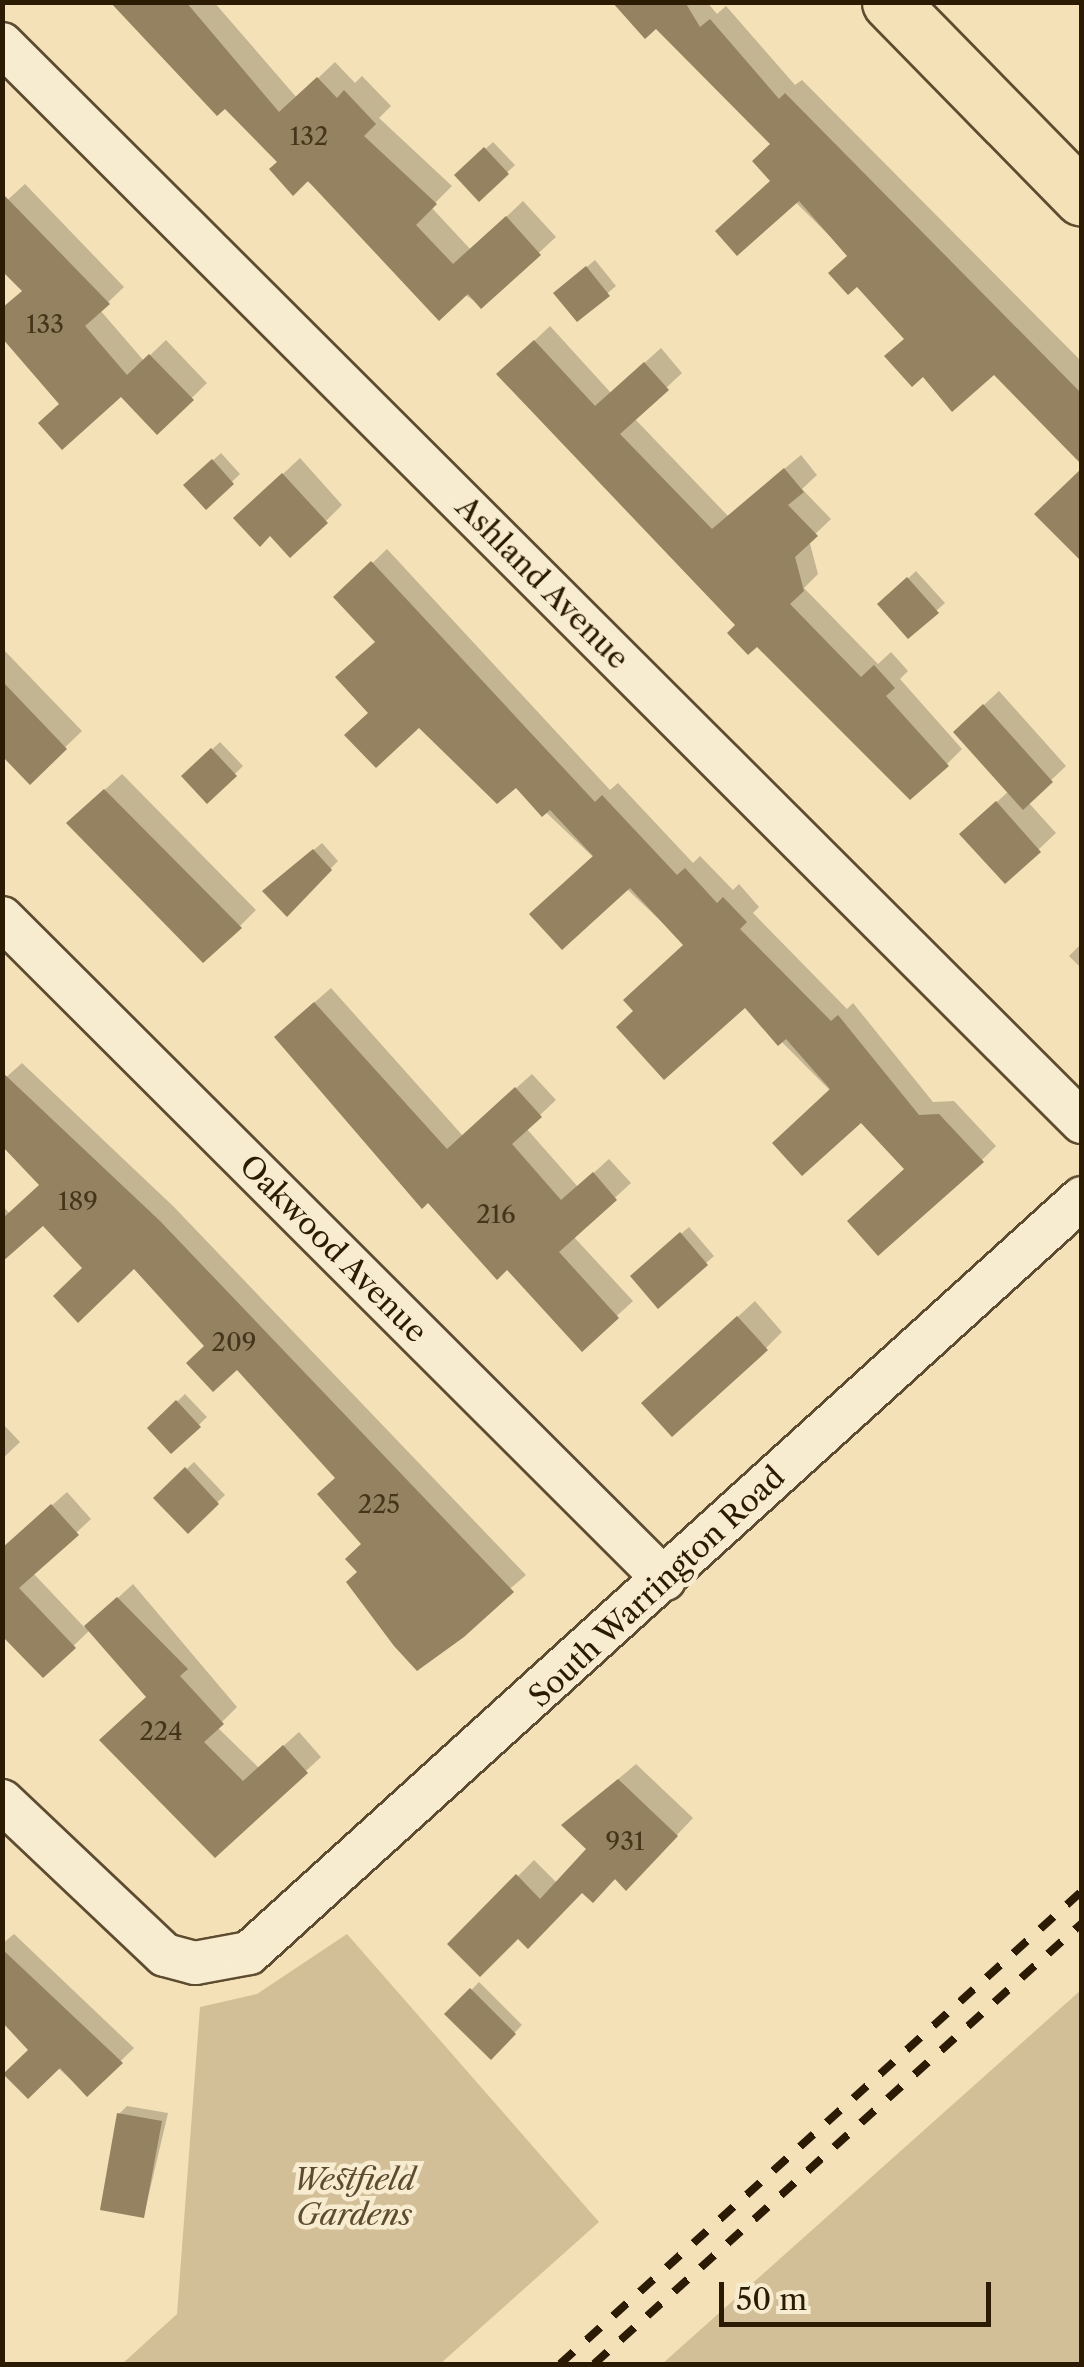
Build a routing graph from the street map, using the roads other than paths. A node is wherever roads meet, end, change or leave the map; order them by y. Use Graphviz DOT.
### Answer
graph roads {
  1 [pos="890,2"];
  2 [pos="2,44"];
  3 [pos="1082,198"];
  4 [pos="2,918"];
  5 [pos="1082,1122"];
  6 [pos="1082,1198"];
  7 [pos="664,1580"];
  8 [pos="2,1801"];
  1 -- 3 [label="main road"];
  2 -- 5 [label="street, Ashland Avenue"];
  4 -- 7 [label="street, Oakwood Avenue"];
  6 -- 7 [label="street, South Warrington Road"];
  7 -- 8 [label="street, South Warrington Road"];
}
